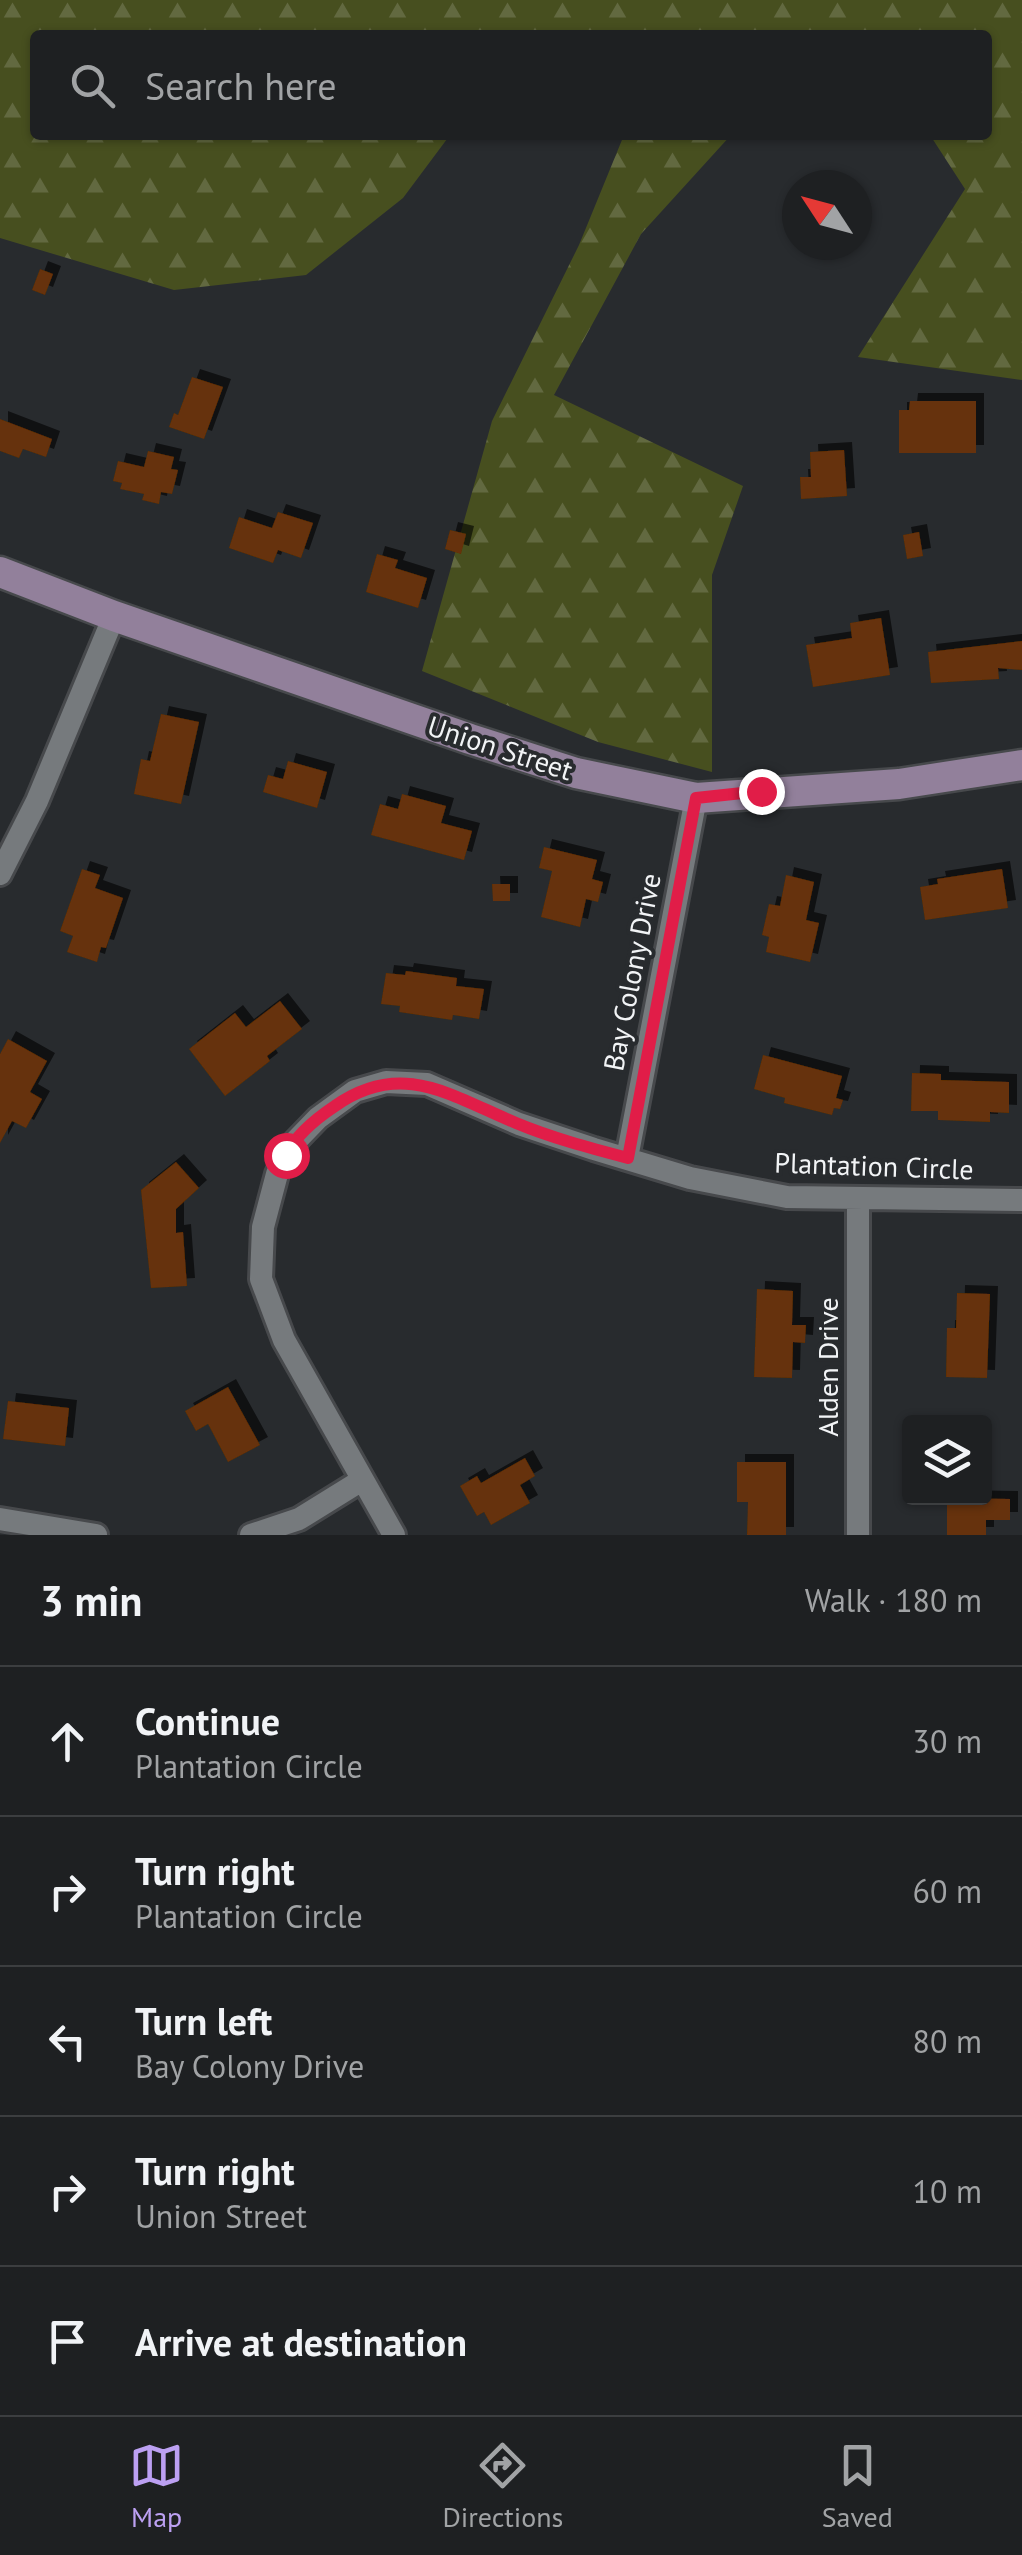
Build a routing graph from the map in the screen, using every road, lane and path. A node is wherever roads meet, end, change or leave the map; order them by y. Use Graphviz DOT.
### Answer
graph roads {
  1 [pos="0,572"];
  2 [pos="114,616"];
  3 [pos="1022,765"];
  4 [pos="696,798"];
  5 [pos="0,874"];
  6 [pos="628,1158"];
  7 [pos="858,1199"];
  8 [pos="1022,1200"];
  9 [pos="362,1480"];
  10 [pos="0,1519"];
  11 [pos="96,1535"];
  12 [pos="252,1535"];
  13 [pos="394,1535"];
  14 [pos="858,1535"];
  1 -- 2 [label="main road, Union Street"];
  2 -- 4 [label="main road, Union Street"];
  2 -- 5 [label="street"];
  3 -- 4 [label="main road, Union Street"];
  4 -- 6 [label="street, Bay Colony Drive"];
  6 -- 7 [label="street, Plantation Circle"];
  6 -- 9 [label="street, Plantation Circle"];
  7 -- 8 [label="street, Plantation Circle"];
  7 -- 14 [label="street, Alden Drive"];
  9 -- 12 [label="street"];
  9 -- 13 [label="street, Plantation Circle"];
  10 -- 11 [label="street"];
}
